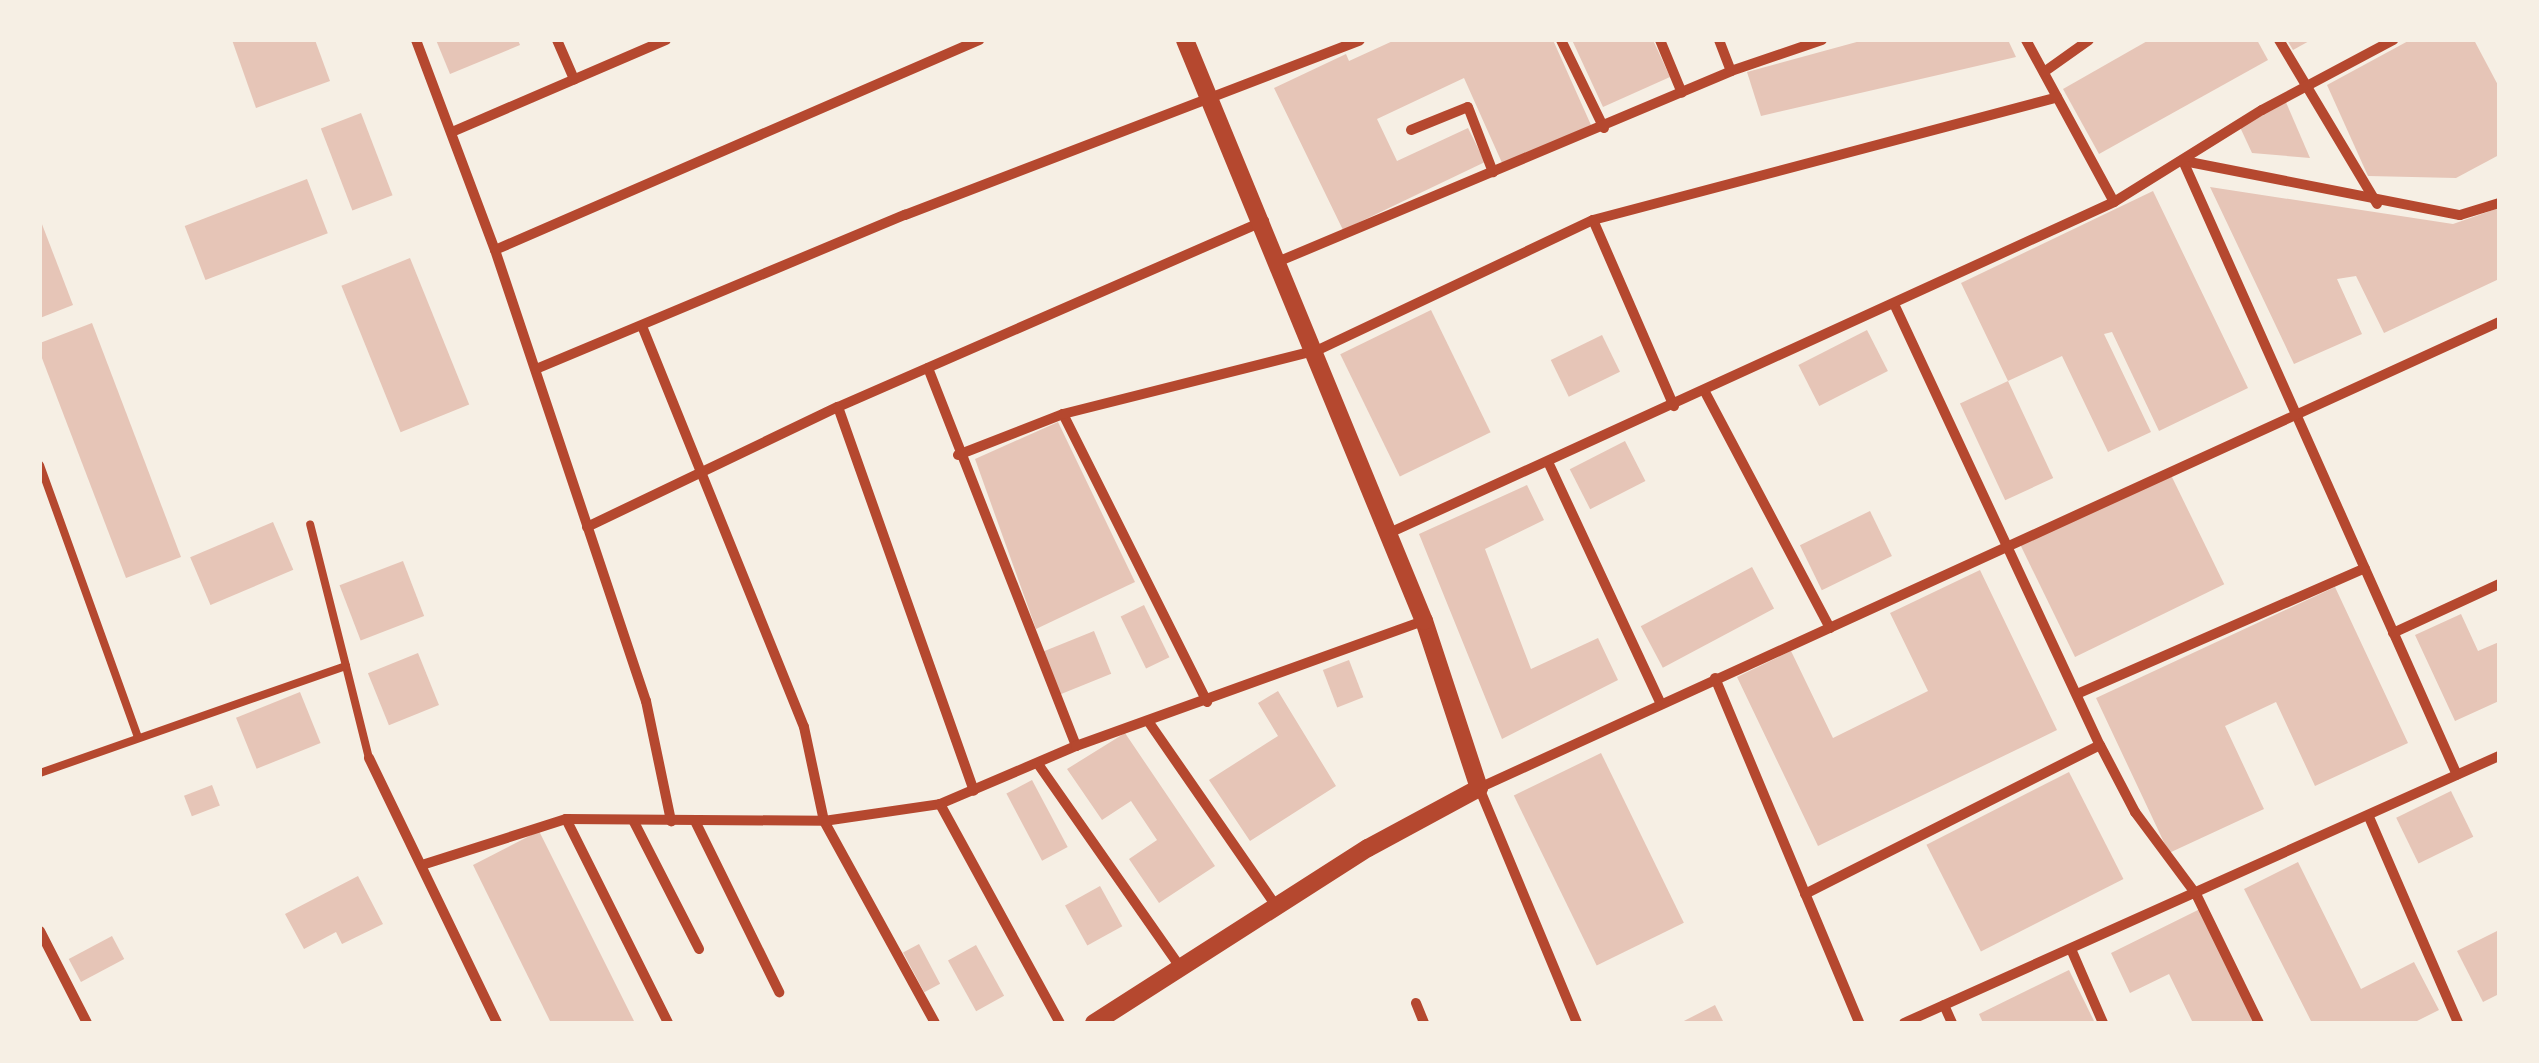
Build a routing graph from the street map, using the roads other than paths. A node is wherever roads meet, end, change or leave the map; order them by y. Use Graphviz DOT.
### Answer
graph roads {
  1 [pos="416,40"];
  2 [pos="557,40"];
  3 [pos="666,40"];
  4 [pos="979,40"];
  5 [pos="1185,40"];
  6 [pos="1360,40"];
  7 [pos="1561,40"];
  8 [pos="1660,40"];
  9 [pos="1718,40"];
  10 [pos="1822,40"];
  11 [pos="2026,40"];
  12 [pos="2088,40"];
  13 [pos="2279,40"];
  14 [pos="2393,40"];
  15 [pos="1731,71"];
  16 [pos="2044,72"];
  17 [pos="574,78"];
  18 [pos="2306,86"];
  19 [pos="1682,93"];
  20 [pos="2058,96"];
  21 [pos="1212,102"];
  22 [pos="1604,128"];
  23 [pos="1411,130"];
  24 [pos="452,132"];
  25 [pos="2183,161"];
  26 [pos="1493,172"];
  27 [pos="2114,202"];
  28 [pos="2378,204"];
  29 [pos="2499,204"];
  30 [pos="1265,220"];
  31 [pos="1593,220"];
  32 [pos="495,250"];
  33 [pos="1276,263"];
  34 [pos="1896,306"];
  35 [pos="642,326"];
  36 [pos="2498,327"];
  37 [pos="1318,350"];
  38 [pos="928,368"];
  39 [pos="536,369"];
  40 [pos="1705,392"];
  41 [pos="1674,406"];
  42 [pos="838,407"];
  43 [pos="2296,413"];
  44 [pos="1063,414"];
  45 [pos="958,455"];
  46 [pos="1548,464"];
  47 [pos="40,465"];
  48 [pos="704,476"];
  49 [pos="310,524"];
  50 [pos="587,527"];
  51 [pos="1386,534"];
  52 [pos="2006,546"];
  53 [pos="2364,568"];
  54 [pos="2499,584"];
  55 [pos="1424,621"];
  56 [pos="1830,628"];
  57 [pos="2394,633"];
  58 [pos="346,666"];
  59 [pos="1715,678"];
  60 [pos="2077,694"];
  61 [pos="1207,702"];
  62 [pos="1660,702"];
  63 [pos="1148,721"];
  64 [pos="137,735"];
  65 [pos="2100,745"];
  66 [pos="1076,746"];
  67 [pos="2499,756"];
  68 [pos="369,758"];
  69 [pos="1038,764"];
  70 [pos="40,773"];
  71 [pos="2457,775"];
  72 [pos="1479,788"];
  73 [pos="974,791"];
  74 [pos="940,804"];
  75 [pos="2369,817"];
  76 [pos="566,819"];
  77 [pos="633,820"];
  78 [pos="824,820"];
  79 [pos="670,821"];
  80 [pos="696,821"];
  81 [pos="422,865"];
  82 [pos="1805,894"];
  83 [pos="2196,894"];
  84 [pos="1277,907"];
  85 [pos="40,931"];
  86 [pos="699,949"];
  87 [pos="2071,949"];
  88 [pos="1180,967"];
  89 [pos="779,992"];
  90 [pos="1416,1003"];
  91 [pos="1944,1004"];
  92 [pos="1105,1020"];
  93 [pos="87,1023"];
  94 [pos="497,1023"];
  95 [pos="668,1023"];
  96 [pos="935,1023"];
  97 [pos="1060,1023"];
  98 [pos="1424,1023"];
  99 [pos="1577,1023"];
  100 [pos="1858,1023"];
  101 [pos="1904,1023"];
  102 [pos="1952,1023"];
  103 [pos="2104,1023"];
  104 [pos="2259,1023"];
  105 [pos="2458,1023"];
  1 -- 24 [label="street"];
  2 -- 17 [label="street"];
  3 -- 17 [label="street"];
  4 -- 32 [label="street"];
  5 -- 21 [label="street"];
  6 -- 21 [label="street"];
  7 -- 22 [label="street"];
  8 -- 19 [label="street"];
  9 -- 15 [label="street"];
  10 -- 15 [label="street"];
  11 -- 16 [label="street"];
  12 -- 16 [label="street"];
  13 -- 18 [label="street"];
  14 -- 18 [label="street"];
  15 -- 19 [label="street"];
  16 -- 20 [label="street"];
  17 -- 24 [label="street"];
  18 -- 25 [label="street"];
  18 -- 28 [label="street"];
  19 -- 22 [label="street"];
  20 -- 27 [label="street"];
  20 -- 31 [label="street"];
  21 -- 30 [label="street"];
  21 -- 35 [label="street"];
  22 -- 26 [label="street"];
  23 -- 26 [label="street"];
  24 -- 32 [label="street"];
  25 -- 27 [label="street"];
  25 -- 28 [label="street"];
  25 -- 43 [label="street"];
  26 -- 33 [label="street"];
  27 -- 34 [label="street"];
  28 -- 29 [label="street"];
  30 -- 33 [label="street"];
  30 -- 38 [label="street"];
  31 -- 37 [label="street"];
  31 -- 41 [label="street"];
  32 -- 39 [label="street"];
  33 -- 37 [label="street"];
  34 -- 40 [label="street"];
  34 -- 52 [label="street"];
  35 -- 39 [label="street"];
  35 -- 48 [label="street"];
  36 -- 43 [label="street"];
  37 -- 44 [label="street"];
  37 -- 51 [label="street"];
  38 -- 42 [label="street"];
  38 -- 45 [label="street"];
  39 -- 50 [label="street"];
  40 -- 41 [label="street"];
  40 -- 56 [label="street"];
  41 -- 46 [label="street"];
  42 -- 48 [label="street"];
  42 -- 73 [label="street"];
  43 -- 52 [label="street"];
  43 -- 53 [label="street"];
  44 -- 45 [label="street"];
  44 -- 61 [label="street"];
  45 -- 66 [label="street"];
  46 -- 51 [label="street"];
  46 -- 62 [label="street"];
  47 -- 64 [label="lane"];
  48 -- 50 [label="street"];
  48 -- 78 [label="street"];
  49 -- 58 [label="lane"];
  50 -- 79 [label="street"];
  51 -- 55 [label="street"];
  52 -- 56 [label="street"];
  52 -- 60 [label="street"];
  53 -- 57 [label="street"];
  53 -- 60 [label="street"];
  54 -- 57 [label="street"];
  55 -- 61 [label="street"];
  55 -- 72 [label="street"];
  56 -- 59 [label="street"];
  57 -- 71 [label="street"];
  58 -- 64 [label="lane"];
  58 -- 68 [label="lane"];
  59 -- 62 [label="street"];
  59 -- 82 [label="street"];
  60 -- 65 [label="street"];
  61 -- 63 [label="street"];
  62 -- 72 [label="street"];
  63 -- 66 [label="street"];
  63 -- 84 [label="street"];
  64 -- 70 [label="lane"];
  65 -- 82 [label="street"];
  65 -- 83 [label="street"];
  66 -- 69 [label="street"];
  67 -- 71 [label="street"];
  68 -- 81 [label="street"];
  69 -- 73 [label="street"];
  69 -- 88 [label="street"];
  71 -- 75 [label="street"];
  72 -- 84 [label="street"];
  72 -- 99 [label="street"];
  73 -- 74 [label="street"];
  74 -- 78 [label="street"];
  74 -- 97 [label="street"];
  75 -- 83 [label="street"];
  75 -- 105 [label="street"];
  76 -- 77 [label="street"];
  76 -- 81 [label="street"];
  76 -- 95 [label="street"];
  77 -- 79 [label="street"];
  77 -- 86 [label="street"];
  78 -- 80 [label="street"];
  78 -- 96 [label="street"];
  79 -- 80 [label="street"];
  80 -- 89 [label="street"];
  81 -- 94 [label="street"];
  82 -- 100 [label="street"];
  83 -- 87 [label="street"];
  83 -- 104 [label="street"];
  84 -- 88 [label="street"];
  85 -- 93 [label="street"];
  87 -- 91 [label="street"];
  87 -- 103 [label="street"];
  88 -- 92 [label="street"];
  90 -- 98 [label="street"];
  91 -- 101 [label="street"];
  91 -- 102 [label="street"];
}
